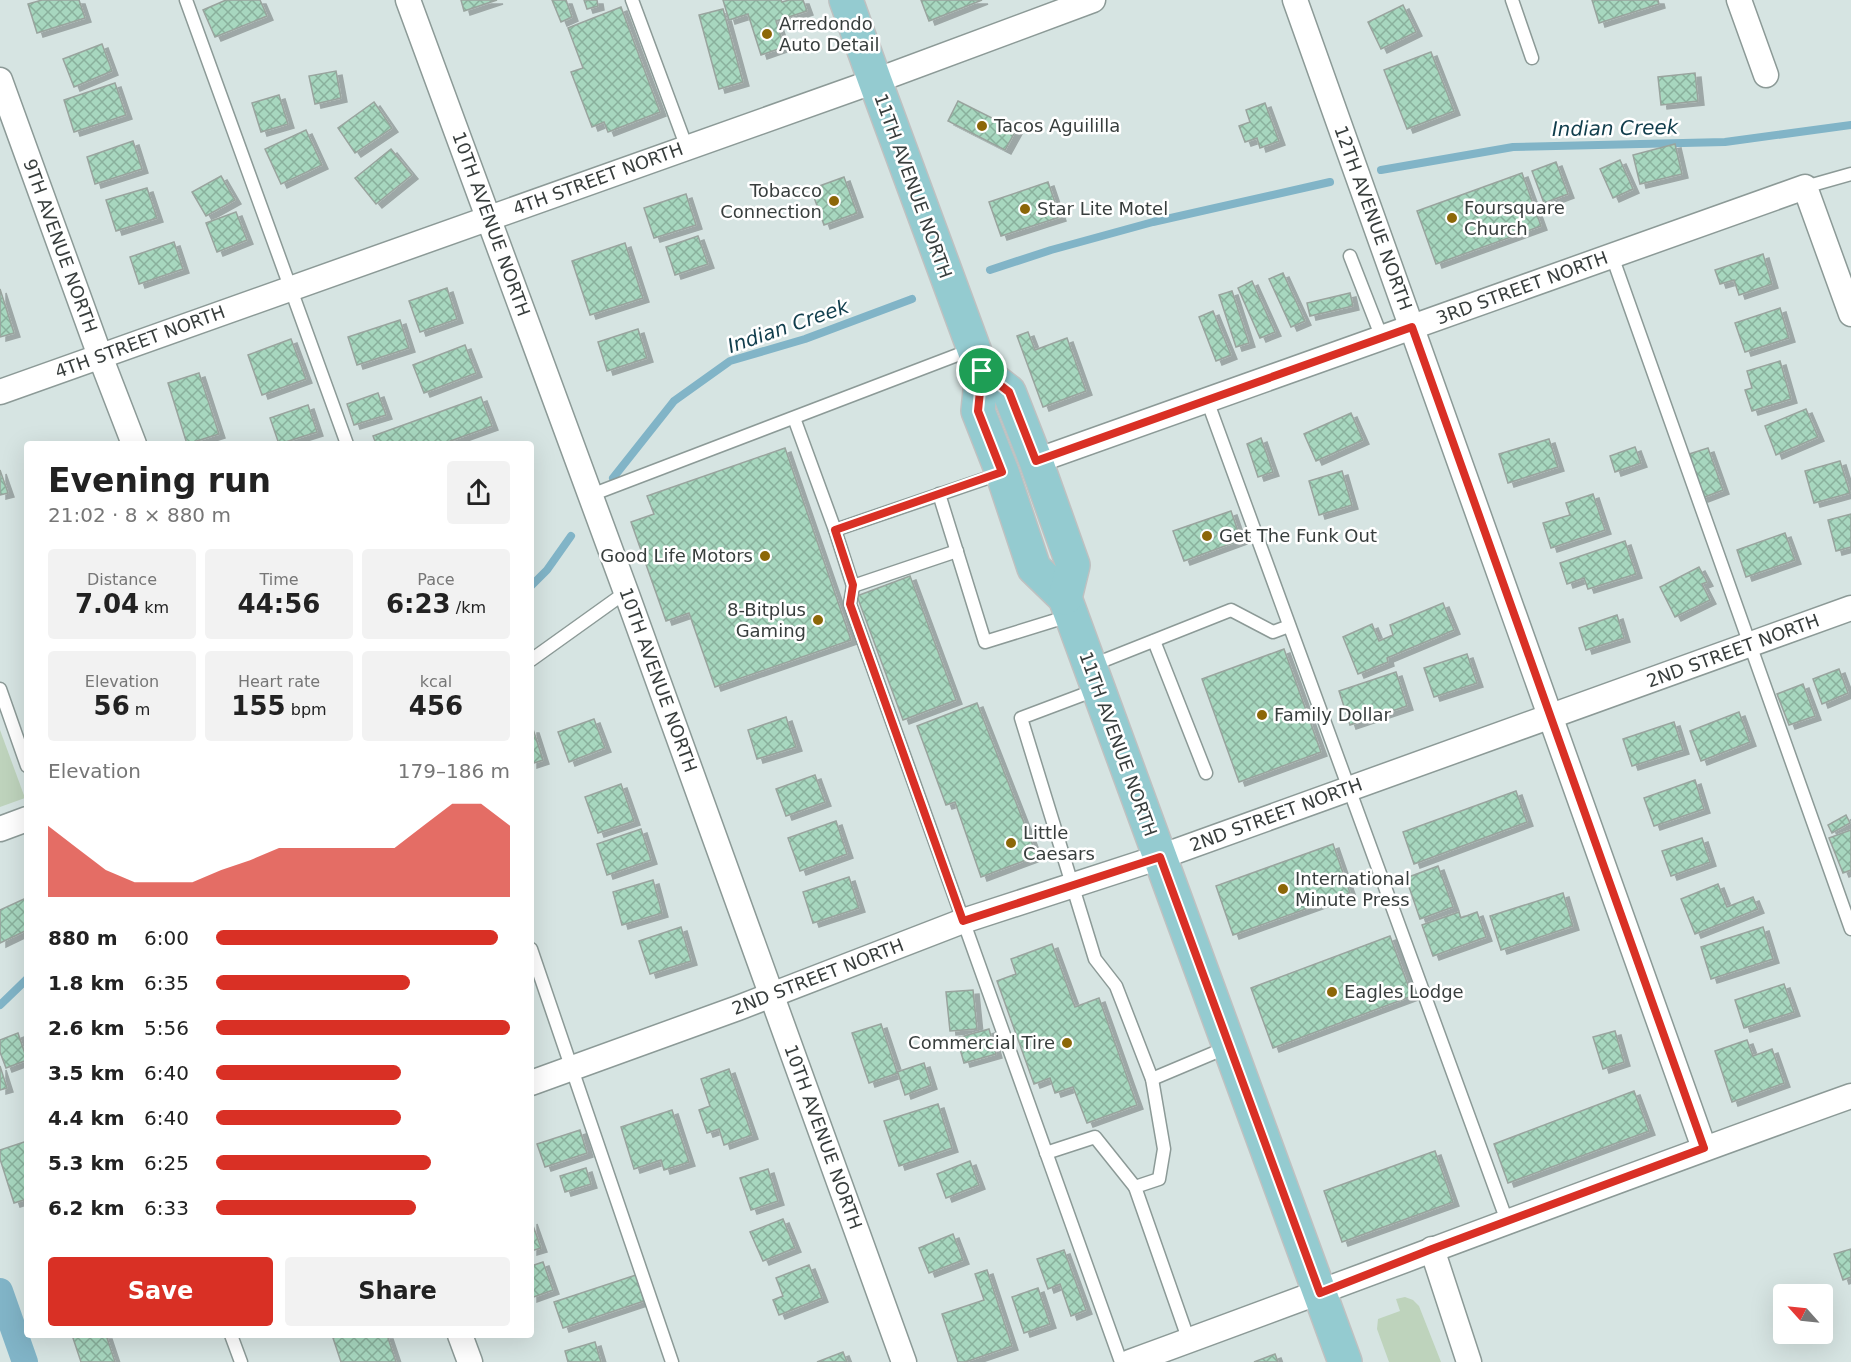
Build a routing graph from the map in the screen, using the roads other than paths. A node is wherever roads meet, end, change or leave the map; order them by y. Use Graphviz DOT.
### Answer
graph roads {
  1 [pos="186,0"];
  2 [pos="408,0"];
  3 [pos="633,0"];
  4 [pos="846,0"];
  5 [pos="1093,0"];
  6 [pos="1295,0"];
  7 [pos="1512,0"];
  8 [pos="1739,0"];
  9 [pos="1069,4"];
  10 [pos="1532,58"];
  11 [pos="1766,75"];
  12 [pos="0,80"];
  13 [pos="874,81"];
  14 [pos="687,148"];
  15 [pos="1851,174"];
  16 [pos="1805,187"];
  17 [pos="489,218"];
  18 [pos="1350,256"];
  19 [pos="1612,256"];
  20 [pos="292,288"];
  21 [pos="1851,314"];
  22 [pos="1412,327"];
  23 [pos="1382,338"];
  24 [pos="99,356"];
  25 [pos="978,360"];
  26 [pos="0,392"];
  27 [pos="1207,400"];
  28 [pos="794,418"];
  29 [pos="133,441"];
  30 [pos="346,441"];
  31 [pos="1036,461"];
  32 [pos="1002,472"];
  33 [pos="939,494"];
  34 [pos="591,495"];
  35 [pos="835,530"];
  36 [pos="957,551"];
  37 [pos="853,585"];
  38 [pos="626,592"];
  39 [pos="1067,607"];
  40 [pos="1851,608"];
  41 [pos="1290,626"];
  42 [pos="1154,641"];
  43 [pos="1750,645"];
  44 [pos="534,658"];
  45 [pos="1093,678"];
  46 [pos="0,689"];
  47 [pos="1551,716"];
  48 [pos="24,757"];
  49 [pos="1206,773"];
  50 [pos="1349,789"];
  51 [pos="24,820"];
  52 [pos="0,829"];
  53 [pos="1160,857"];
  54 [pos="1074,885"];
  55 [pos="963,921"];
  56 [pos="1851,929"];
  57 [pos="534,958"];
  58 [pos="772,994"];
  59 [pos="1229,1046"];
  60 [pos="572,1068"];
  61 [pos="1152,1079"];
  62 [pos="534,1082"];
  63 [pos="1851,1096"];
  64 [pos="1704,1148"];
  65 [pos="1046,1153"];
  66 [pos="1135,1187"];
  67 [pos="1507,1221"];
  68 [pos="1432,1249"];
  69 [pos="1320,1293"];
  70 [pos="232,1338"];
  71 [pos="461,1338"];
  72 [pos="1189,1341"];
  73 [pos="241,1362"];
  74 [pos="470,1362"];
  75 [pos="672,1362"];
  76 [pos="904,1362"];
  77 [pos="1121,1362"];
  78 [pos="1130,1362"];
  79 [pos="1345,1362"];
  80 [pos="1469,1362"];
  1 -- 20 [label="lane"];
  2 -- 17 [label="street, 10TH AVENUE NORTH"];
  3 -- 14 [label="lane"];
  4 -- 13 [label="main road, 11TH AVENUE NORTH"];
  5 -- 9 [label="street, 4TH STREET NORTH"];
  6 -- 22 [label="street, 12TH AVENUE NORTH"];
  7 -- 10 [label="lane"];
  8 -- 11 [label="street"];
  9 -- 13 [label="street, 4TH STREET NORTH"];
  12 -- 24 [label="street, 9TH AVENUE NORTH"];
  13 -- 14 [label="street, 4TH STREET NORTH"];
  13 -- 25 [label="main road, 11TH AVENUE NORTH"];
  14 -- 17 [label="street, 4TH STREET NORTH"];
  15 -- 16 [label="lane"];
  16 -- 19 [label="street, 3RD STREET NORTH"];
  16 -- 21 [label="street"];
  17 -- 20 [label="street, 4TH STREET NORTH"];
  17 -- 34 [label="street, 10TH AVENUE NORTH"];
  18 -- 23 [label="lane"];
  19 -- 22 [label="street, 3RD STREET NORTH"];
  19 -- 43 [label="lane"];
  20 -- 24 [label="street, 4TH STREET NORTH"];
  20 -- 30 [label="lane"];
  22 -- 23 [label="street, 3RD STREET NORTH"];
  22 -- 47 [label="street, 12TH AVENUE NORTH"];
  23 -- 27 [label="street, 3RD STREET NORTH"];
  24 -- 26 [label="street, 4TH STREET NORTH"];
  24 -- 29 [label="street, 9TH AVENUE NORTH"];
  25 -- 28 [label="lane"];
  25 -- 31 [label="main road"];
  25 -- 32 [label="main road, 11TH AVENUE NORTH"];
  27 -- 31 [label="street, 3RD STREET NORTH"];
  27 -- 41 [label="lane"];
  28 -- 34 [label="lane"];
  28 -- 35 [label="lane"];
  31 -- 39 [label="main road"];
  32 -- 33 [label="lane"];
  32 -- 39 [label="main road, 11TH AVENUE NORTH"];
  33 -- 35 [label="lane"];
  33 -- 36 [label="lane"];
  34 -- 38 [label="street, 10TH AVENUE NORTH"];
  35 -- 37 [label="lane"];
  36 -- 37 [label="lane"];
  36 -- 39 [label="lane"];
  37 -- 55 [label="lane"];
  38 -- 44 [label="lane"];
  38 -- 58 [label="street, 10TH AVENUE NORTH"];
  39 -- 45 [label="main road, 11TH AVENUE NORTH"];
  40 -- 43 [label="street, 2ND STREET NORTH"];
  41 -- 42 [label="lane"];
  41 -- 50 [label="lane"];
  42 -- 45 [label="lane"];
  42 -- 49 [label="lane"];
  43 -- 47 [label="street, 2ND STREET NORTH"];
  43 -- 56 [label="lane"];
  45 -- 53 [label="main road, 11TH AVENUE NORTH"];
  45 -- 54 [label="lane"];
  46 -- 48 [label="lane"];
  47 -- 50 [label="street, 2ND STREET NORTH"];
  47 -- 64 [label="street, 12TH AVENUE NORTH"];
  50 -- 53 [label="street, 2ND STREET NORTH"];
  50 -- 67 [label="lane"];
  51 -- 52 [label="street"];
  53 -- 54 [label="street, 2ND STREET NORTH"];
  53 -- 59 [label="main road, 11TH AVENUE NORTH"];
  54 -- 55 [label="street, 2ND STREET NORTH"];
  54 -- 61 [label="lane"];
  55 -- 58 [label="street, 2ND STREET NORTH"];
  55 -- 65 [label="lane"];
  57 -- 60 [label="lane"];
  58 -- 60 [label="street, 2ND STREET NORTH"];
  58 -- 76 [label="street, 10TH AVENUE NORTH"];
  59 -- 61 [label="lane"];
  59 -- 69 [label="main road, 11TH AVENUE NORTH"];
  60 -- 62 [label="street, 2ND STREET NORTH"];
  60 -- 75 [label="lane"];
  61 -- 66 [label="lane"];
  63 -- 64 [label="street"];
  64 -- 67 [label="street"];
  65 -- 66 [label="lane"];
  65 -- 77 [label="lane"];
  66 -- 72 [label="lane"];
  67 -- 68 [label="street"];
  68 -- 69 [label="street"];
  68 -- 80 [label="street"];
  69 -- 72 [label="street"];
  69 -- 79 [label="main road, 11TH AVENUE NORTH"];
  70 -- 73 [label="lane"];
  71 -- 74 [label="street"];
  72 -- 78 [label="street"];
}
